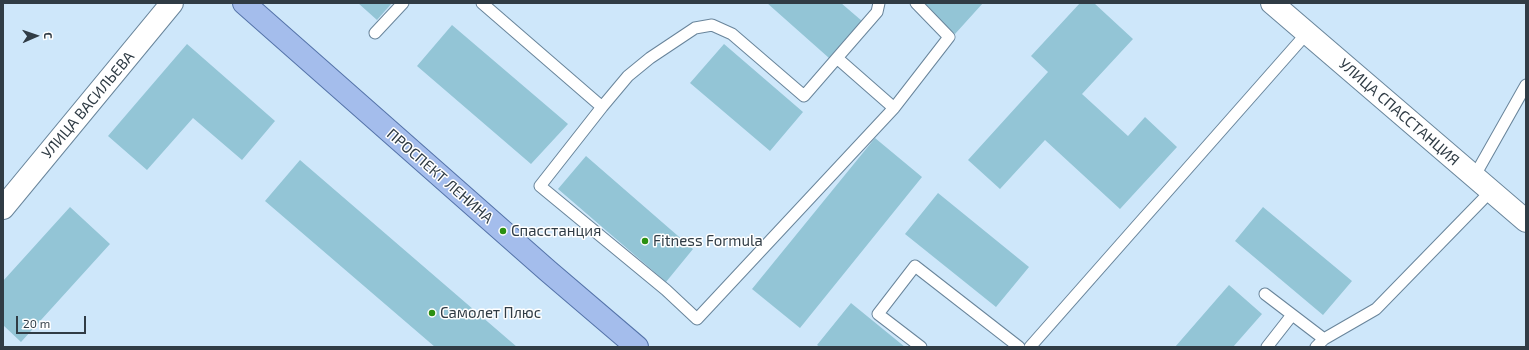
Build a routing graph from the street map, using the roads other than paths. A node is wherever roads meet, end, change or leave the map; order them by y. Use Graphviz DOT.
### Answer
graph roads {
  1 [pos="172,3"];
  2 [pos="244,3"];
  3 [pos="403,3"];
  4 [pos="482,3"];
  5 [pos="879,3"];
  6 [pos="916,3"];
  7 [pos="1272,3"];
  8 [pos="375,33"];
  9 [pos="1307,33"];
  10 [pos="837,58"];
  11 [pos="1526,85"];
  12 [pos="602,108"];
  13 [pos="894,108"];
  14 [pos="1474,177"];
  15 [pos="1491,191"];
  16 [pos="3,208"];
  17 [pos="1522,214"];
  18 [pos="1265,294"];
  19 [pos="1292,315"];
  20 [pos="1320,343"];
  21 [pos="637,347"];
  22 [pos="921,347"];
  23 [pos="1019,347"];
  24 [pos="1030,347"];
  25 [pos="1267,347"];
  1 -- 16 [label="street, УЛИЦА ВАСИЛЬЕВА"];
  2 -- 21 [label="main road, ПРОСПЕКТ ЛЕНИНА"];
  3 -- 8 [label="lane"];
  4 -- 12 [label="lane"];
  5 -- 10 [label="lane"];
  6 -- 13 [label="lane"];
  7 -- 9 [label="street, УЛИЦА СПАССТАНЦИЯ"];
  9 -- 14 [label="street, УЛИЦА СПАССТАНЦИЯ"];
  9 -- 24 [label="lane"];
  10 -- 12 [label="lane"];
  10 -- 13 [label="lane"];
  11 -- 14 [label="lane"];
  12 -- 13 [label="lane"];
  14 -- 15 [label="street, УЛИЦА СПАССТАНЦИЯ"];
  15 -- 17 [label="street, УЛИЦА СПАССТАНЦИЯ"];
  15 -- 20 [label="lane"];
  18 -- 19 [label="lane"];
  19 -- 20 [label="lane"];
  19 -- 25 [label="lane"];
  22 -- 23 [label="lane"];
}
